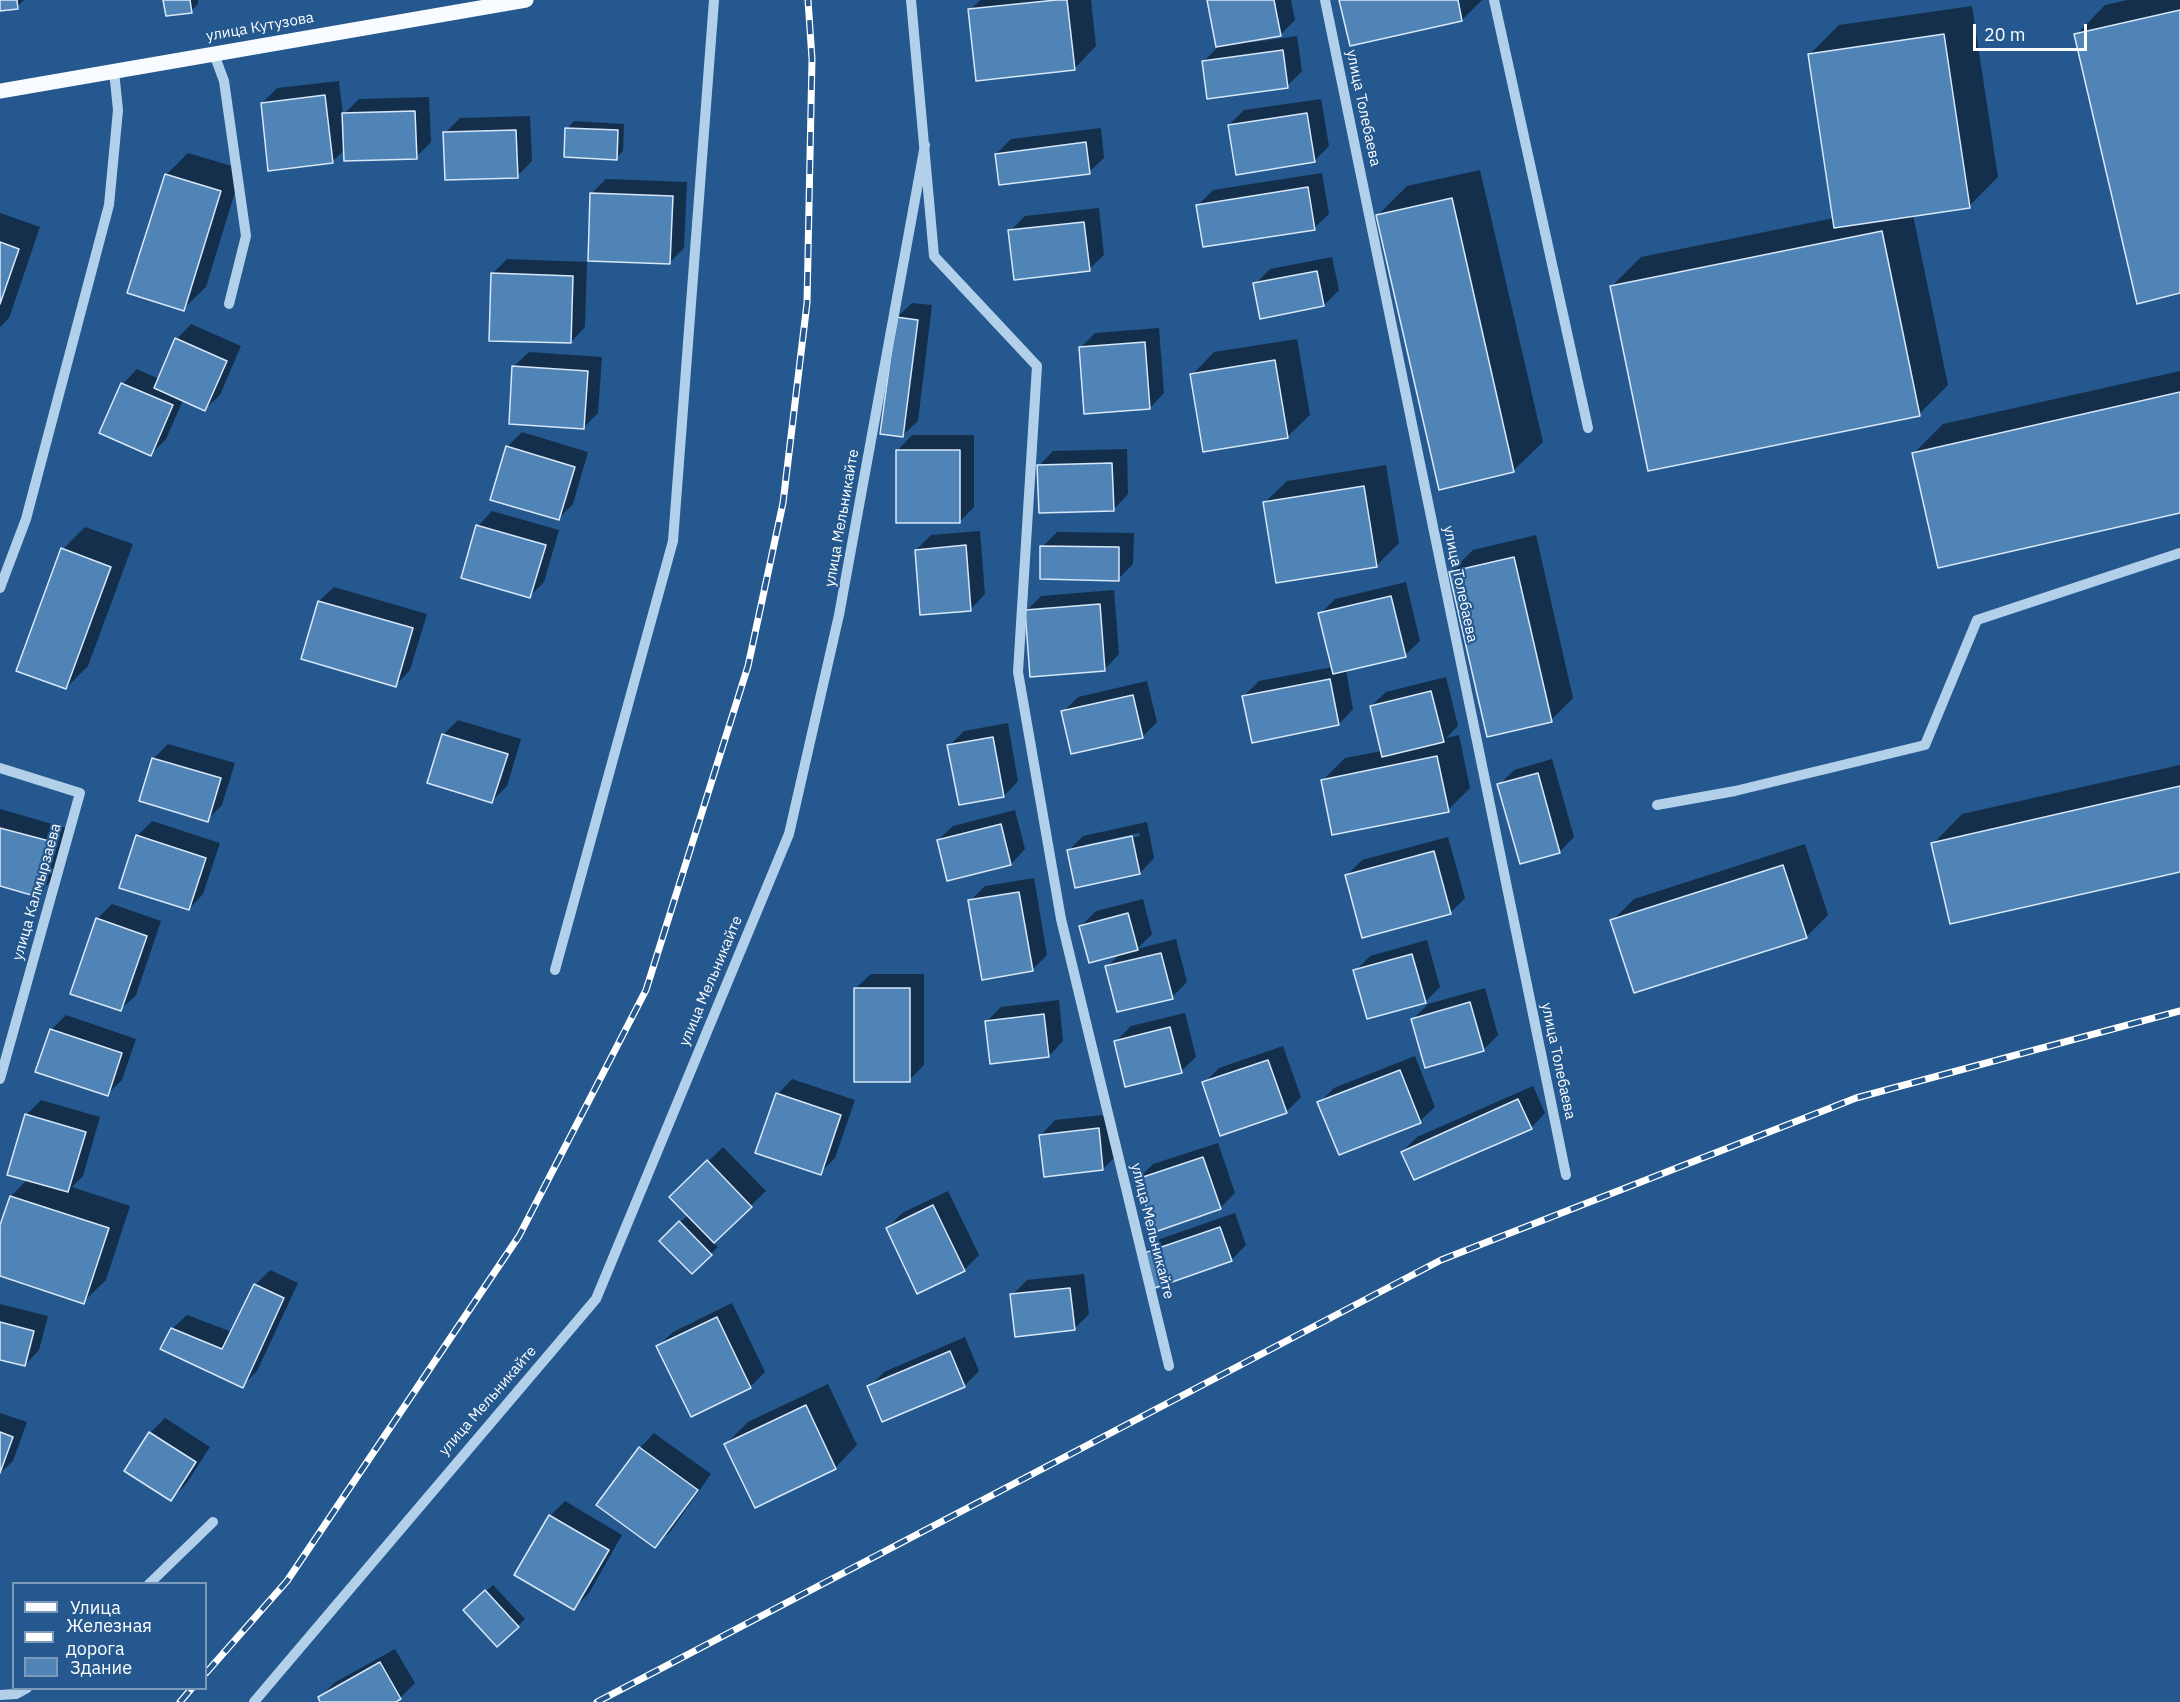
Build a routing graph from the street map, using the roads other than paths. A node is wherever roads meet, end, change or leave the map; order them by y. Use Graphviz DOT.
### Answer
graph roads {
  1 [pos="526,0"];
  2 [pos="714,0"];
  3 [pos="911,0"];
  4 [pos="1325,0"];
  5 [pos="1494,0"];
  6 [pos="214,54"];
  7 [pos="114,71"];
  8 [pos="0,91"];
  9 [pos="924,146"];
  10 [pos="229,303"];
  11 [pos="1588,428"];
  12 [pos="2180,553"];
  13 [pos="0,588"];
  14 [pos="0,768"];
  15 [pos="1657,805"];
  16 [pos="555,970"];
  17 [pos="0,1079"];
  18 [pos="1566,1175"];
  19 [pos="1169,1366"];
  20 [pos="213,1522"];
  21 [pos="151,1582"];
  22 [pos="25,1690"];
  23 [pos="0,1695"];
  24 [pos="254,1702"];
  1 -- 6 [label="main road, улица Кутузова"];
  2 -- 16 [label="street"];
  3 -- 9 [label="street, улица Мельникайте"];
  4 -- 18 [label="street, улица Толебаева"];
  5 -- 11 [label="street"];
  6 -- 7 [label="main road, улица Кутузова"];
  6 -- 10 [label="street"];
  7 -- 8 [label="main road, улица Кутузова"];
  7 -- 13 [label="street"];
  9 -- 19 [label="street, улица Мельникайте"];
  9 -- 24 [label="street, улица Мельникайте"];
  12 -- 15 [label="street"];
  14 -- 17 [label="street, улица Калмырзаева"];
  20 -- 21 [label="street"];
  22 -- 23 [label="street"];
}
